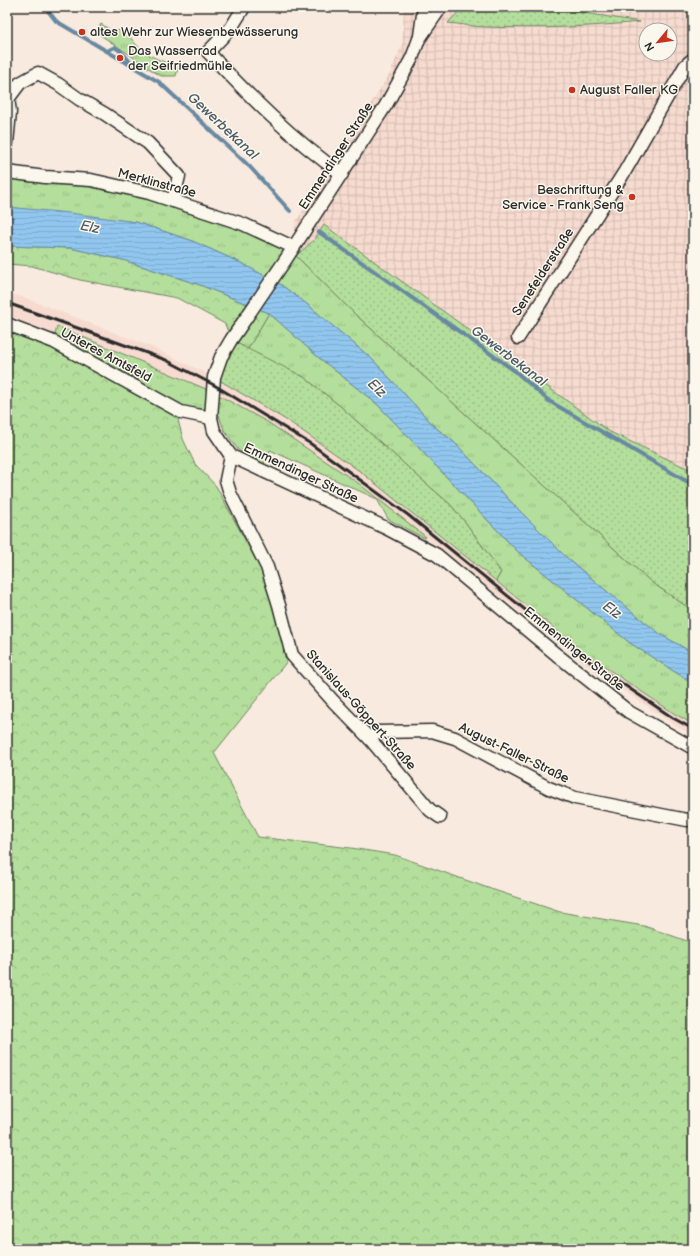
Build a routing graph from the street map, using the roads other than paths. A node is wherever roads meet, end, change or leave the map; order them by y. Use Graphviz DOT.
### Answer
graph roads {
  1 [pos="244,7"];
  2 [pos="424,7"];
  3 [pos="441,7"];
  4 [pos="419,39"];
  5 [pos="693,59"];
  6 [pos="7,143"];
  7 [pos="7,172"];
  8 [pos="342,174"];
  9 [pos="173,201"];
  10 [pos="293,247"];
  11 [pos="7,324"];
  12 [pos="518,338"];
  13 [pos="211,418"];
  14 [pos="231,456"];
  15 [pos="370,739"];
  16 [pos="693,748"];
  17 [pos="440,817"];
  18 [pos="693,818"];
  1 -- 8 [label="street"];
  2 -- 4 [label="street, Emmendinger Straße"];
  3 -- 4 [label="street, Emmendinger Straße"];
  4 -- 8 [label="street, Emmendinger Straße"];
  5 -- 12 [label="street, Senefelderstraße"];
  6 -- 9 [label="street"];
  7 -- 9 [label="street, Merklinstraße"];
  8 -- 10 [label="street, Emmendinger Straße"];
  9 -- 10 [label="street, Merklinstraße"];
  10 -- 13 [label="street, Emmendinger Straße"];
  11 -- 13 [label="street, Unteres Amtsfeld"];
  13 -- 14 [label="street, Emmendinger Straße"];
  14 -- 15 [label="street, Stanislaus-Göppert-Straße"];
  14 -- 16 [label="street, Emmendinger Straße"];
  15 -- 17 [label="street, Stanislaus-Göppert-Straße"];
  15 -- 18 [label="street, August-Faller-Straße"];
}
